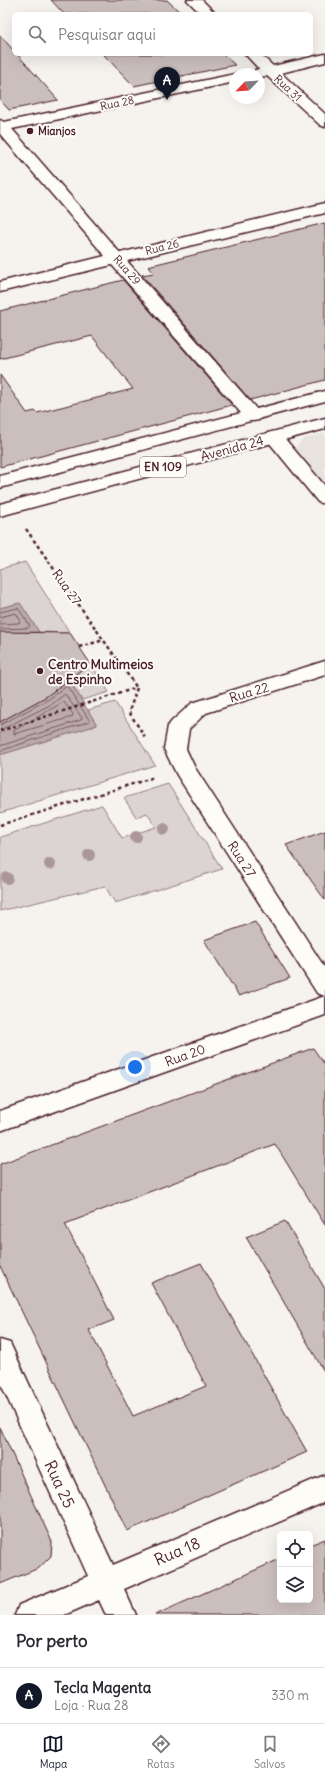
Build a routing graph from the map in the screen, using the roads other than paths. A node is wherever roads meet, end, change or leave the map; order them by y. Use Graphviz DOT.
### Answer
graph roads {
  1 [pos="194,0"];
  2 [pos="207,12"];
  3 [pos="254,56"];
  4 [pos="325,58"];
  5 [pos="270,71"];
  6 [pos="265,72"];
  7 [pos="229,79"];
  8 [pos="325,122"];
  9 [pos="0,127"];
  10 [pos="325,208"];
  11 [pos="117,258"];
  12 [pos="0,287"];
  13 [pos="325,396"];
  14 [pos="252,416"];
  15 [pos="325,423"];
  16 [pos="274,437"];
  17 [pos="0,482"];
  18 [pos="325,498"];
  19 [pos="6,508"];
  20 [pos="325,668"];
  21 [pos="179,726"];
  22 [pos="325,987"];
  23 [pos="325,1005"];
  24 [pos="0,1121"];
  25 [pos="0,1352"];
  26 [pos="325,1488"];
  27 [pos="107,1582"];
  28 [pos="30,1615"];
  29 [pos="121,1615"];
  1 -- 2 [label="street"];
  3 -- 5 [label="street, Rua 31"];
  4 -- 5 [label="street"];
  5 -- 6 [label="street"];
  5 -- 8 [label="street, Rua 31"];
  7 -- 9 [label="street, Rua 28"];
  9 -- 11 [label="street, Rua 29"];
  10 -- 11 [label="street, Rua 26"];
  11 -- 12 [label="street, Rua 26"];
  11 -- 14 [label="street, Rua 29"];
  13 -- 14 [label="street, Avenida 24 / EN 109"];
  14 -- 17 [label="street, Avenida 24 / EN 109"];
  15 -- 16 [label="street, Avenida 24 / EN 109"];
  16 -- 18 [label="street"];
  16 -- 19 [label="street, Avenida 24 / EN 109"];
  20 -- 21 [label="street, Rua 22"];
  21 -- 22 [label="street, Rua 27"];
  23 -- 24 [label="street, Rua 20"];
  25 -- 27 [label="street, Rua 25"];
  26 -- 27 [label="street, Rua 18"];
  27 -- 28 [label="street, Rua 18"];
  27 -- 29 [label="street, Rua 25"];
}
